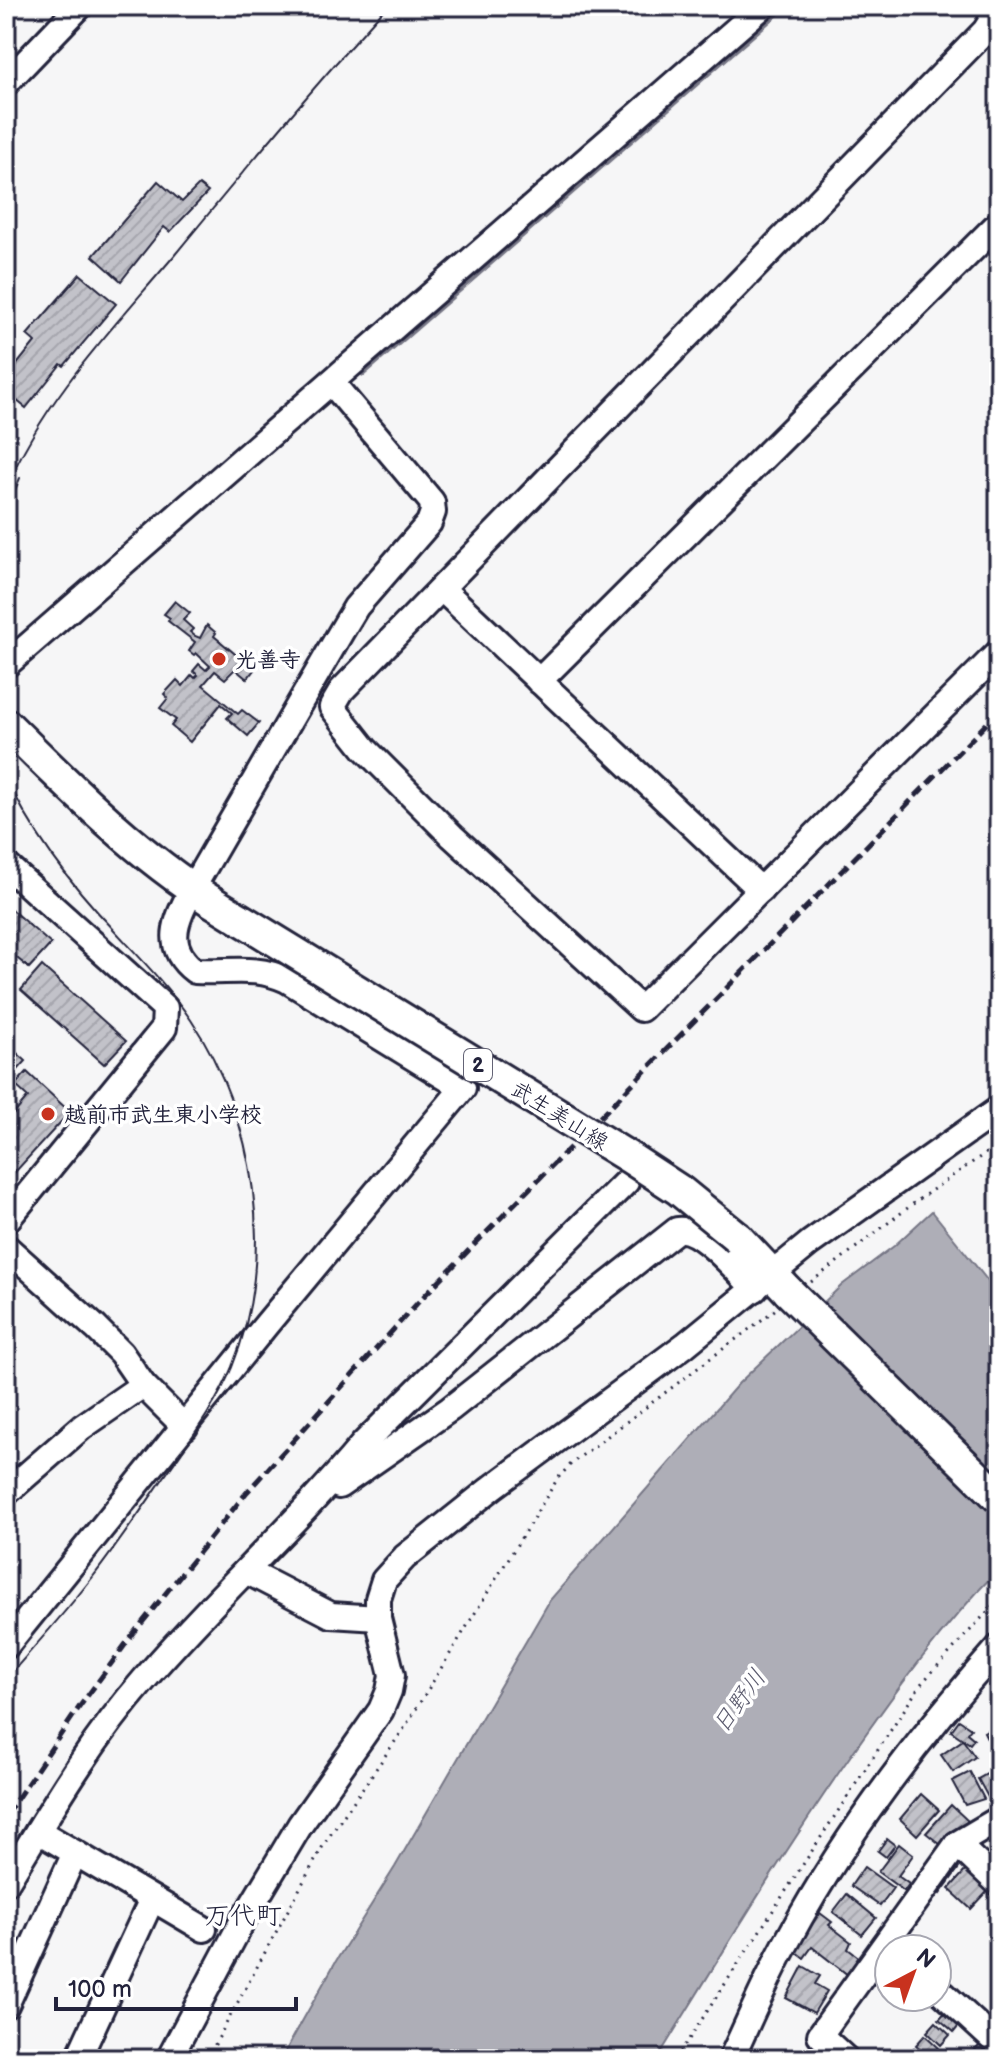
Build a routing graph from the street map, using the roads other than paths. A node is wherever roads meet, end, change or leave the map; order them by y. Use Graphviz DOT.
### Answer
graph roads {
  1 [pos="80,6"];
  2 [pos="763,6"];
  3 [pos="999,9"];
  4 [pos="992,38"];
  5 [pos="6,83"];
  6 [pos="999,223"];
  7 [pos="332,383"];
  8 [pos="442,589"];
  9 [pos="999,652"];
  10 [pos="6,665"];
  11 [pos="539,681"];
  12 [pos="6,724"];
  13 [pos="6,865"];
  14 [pos="761,890"];
  15 [pos="202,895"];
  16 [pos="999,1109"];
  17 [pos="626,1182"];
  18 [pos="6,1221"];
  19 [pos="6,1247"];
  20 [pos="783,1288"];
  21 [pos="143,1385"];
  22 [pos="185,1427"];
  23 [pos="330,1484"];
  24 [pos="6,1493"];
  25 [pos="999,1498"];
  26 [pos="246,1571"];
  27 [pos="378,1618"];
  28 [pos="8,1639"];
  29 [pos="999,1647"];
  30 [pos="999,1819"];
  31 [pos="38,1831"];
  32 [pos="957,1844"];
  33 [pos="75,1853"];
  34 [pos="6,1883"];
  35 [pos="999,1884"];
  36 [pos="152,1899"];
  37 [pos="204,1929"];
  38 [pos="898,1933"];
  39 [pos="873,1967"];
  40 [pos="953,2003"];
  41 [pos="6,2005"];
  42 [pos="999,2045"];
  43 [pos="78,2059"];
  44 [pos="169,2059"];
  45 [pos="731,2059"];
  46 [pos="846,2059"];
  1 -- 5 [label="street"];
  2 -- 7 [label="street"];
  3 -- 4 [label="street"];
  4 -- 8 [label="street"];
  6 -- 11 [label="street"];
  7 -- 10 [label="street"];
  7 -- 15 [label="street"];
  8 -- 11 [label="street"];
  8 -- 14 [label="street"];
  9 -- 14 [label="street"];
  11 -- 14 [label="street"];
  12 -- 15 [label="main road, 武生美山線 / 2"];
  13 -- 18 [label="street"];
  15 -- 20 [label="main road, 武生美山線 / 2, bridge"];
  15 -- 22 [label="street"];
  16 -- 20 [label="street"];
  17 -- 23 [label="street"];
  19 -- 21 [label="street"];
  20 -- 23 [label="street"];
  20 -- 25 [label="main road, 武生美山線 / 2, bridge"];
  20 -- 27 [label="street"];
  21 -- 22 [label="street"];
  21 -- 24 [label="street"];
  22 -- 28 [label="street"];
  23 -- 26 [label="street"];
  26 -- 27 [label="street"];
  26 -- 31 [label="street"];
  27 -- 44 [label="street"];
  29 -- 45 [label="street"];
  30 -- 32 [label="street"];
  31 -- 33 [label="street"];
  31 -- 34 [label="street"];
  32 -- 35 [label="street"];
  32 -- 38 [label="street"];
  33 -- 36 [label="street"];
  33 -- 41 [label="street"];
  36 -- 37 [label="street"];
  36 -- 43 [label="street"];
  39 -- 46 [label="street"];
  40 -- 42 [label="street"];
}
